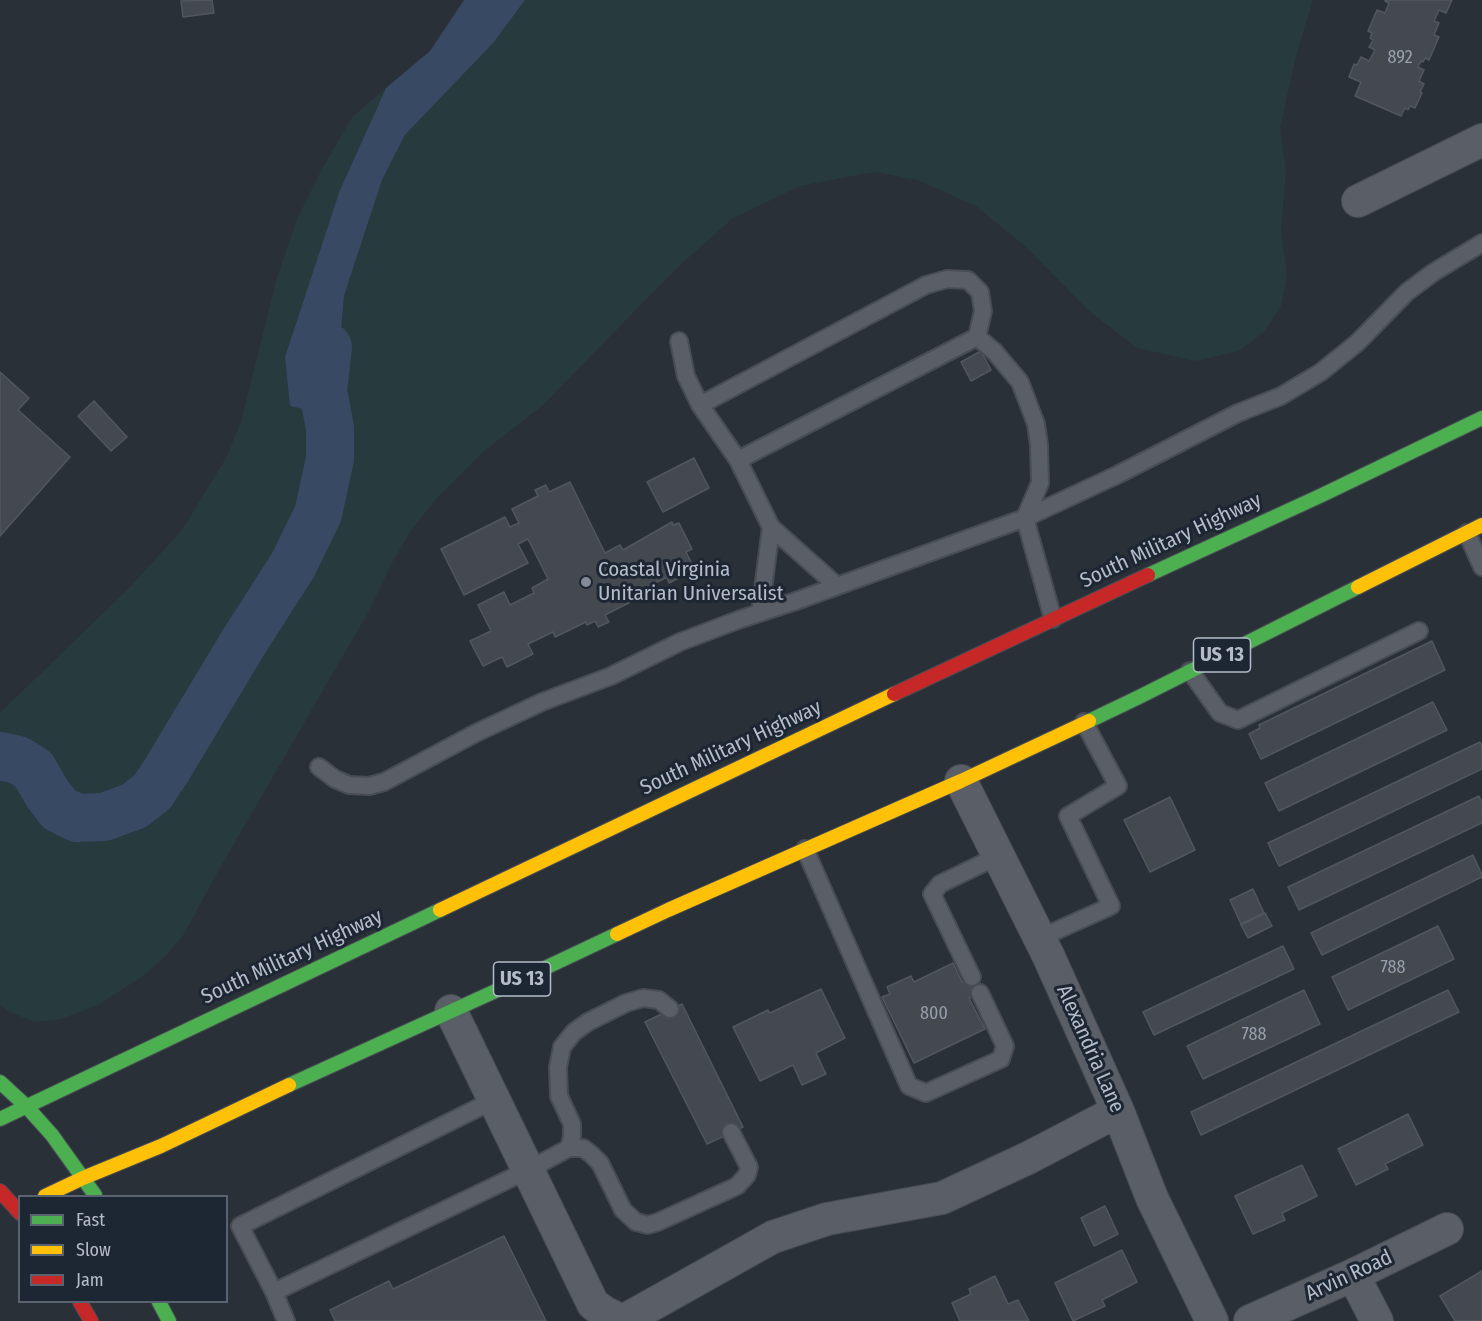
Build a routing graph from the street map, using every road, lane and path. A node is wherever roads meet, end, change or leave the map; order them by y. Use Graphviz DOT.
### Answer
graph roads {
  1 [pos="1482,140"];
  2 [pos="1358,201"];
  3 [pos="1482,243"];
  4 [pos="977,337"];
  5 [pos="679,341"];
  6 [pos="700,405"];
  7 [pos="1482,418"];
  8 [pos="738,459"];
  9 [pos="1025,518"];
  10 [pos="771,527"];
  11 [pos="1474,529"];
  12 [pos="1482,567"];
  13 [pos="837,586"];
  14 [pos="760,613"];
  15 [pos="1053,619"];
  16 [pos="1419,631"];
  17 [pos="1190,671"];
  18 [pos="1084,722"];
  19 [pos="319,768"];
  20 [pos="961,781"];
  21 [pos="805,849"];
  22 [pos="998,856"];
  23 [pos="1040,938"];
  24 [pos="972,977"];
  25 [pos="980,993"];
  26 [pos="670,1009"];
  27 [pos="451,1011"];
  28 [pos="0,1082"];
  29 [pos="494,1100"];
  30 [pos="26,1106"];
  31 [pos="1118,1110"];
  32 [pos="0,1119"];
  33 [pos="731,1132"];
  34 [pos="569,1148"];
  35 [pos="528,1170"];
  36 [pos="83,1178"];
  37 [pos="0,1191"];
  38 [pos="49,1195"];
  39 [pos="95,1195"];
  40 [pos="16,1212"];
  41 [pos="1447,1229"];
  42 [pos="1353,1275"];
  43 [pos="274,1292"];
  44 [pos="81,1303"];
  45 [pos="160,1303"];
  46 [pos="91,1321"];
  47 [pos="169,1321"];
  48 [pos="286,1321"];
  49 [pos="623,1321"];
  50 [pos="1212,1321"];
  51 [pos="1250,1321"];
  52 [pos="1377,1321"];
  1 -- 2 [label="street"];
  3 -- 9 [label="lane"];
  4 -- 6 [label="lane"];
  4 -- 8 [label="lane"];
  4 -- 9 [label="lane"];
  5 -- 6 [label="lane"];
  6 -- 8 [label="lane"];
  7 -- 15 [label="main road, South Military Highway"];
  8 -- 10 [label="lane"];
  9 -- 13 [label="lane"];
  9 -- 15 [label="lane"];
  10 -- 13 [label="lane"];
  10 -- 14 [label="lane"];
  11 -- 12 [label="lane"];
  11 -- 17 [label="main road, US 13"];
  13 -- 14 [label="lane"];
  14 -- 19 [label="lane"];
  15 -- 30 [label="main road, South Military Highway"];
  16 -- 17 [label="lane"];
  17 -- 18 [label="main road, US 13"];
  18 -- 20 [label="main road, US 13"];
  18 -- 23 [label="lane"];
  20 -- 21 [label="main road, US 13"];
  20 -- 22 [label="street, Alexandria Lane"];
  21 -- 25 [label="lane"];
  21 -- 27 [label="main road, US 13"];
  22 -- 23 [label="street, Alexandria Lane"];
  22 -- 24 [label="lane"];
  23 -- 31 [label="street, Alexandria Lane"];
  26 -- 34 [label="lane"];
  27 -- 29 [label="street"];
  27 -- 36 [label="main road, US 13"];
  28 -- 30 [label="main road"];
  29 -- 35 [label="street"];
  29 -- 43 [label="lane"];
  30 -- 32 [label="main road, South Military Highway"];
  30 -- 36 [label="main road"];
  31 -- 49 [label="street"];
  31 -- 50 [label="street, Alexandria Lane"];
  33 -- 34 [label="lane"];
  34 -- 35 [label="lane"];
  35 -- 43 [label="lane"];
  35 -- 49 [label="street"];
  36 -- 38 [label="main road, US 13"];
  36 -- 39 [label="main road"];
  37 -- 40 [label="main road"];
  41 -- 42 [label="street, Arvin Road"];
  42 -- 51 [label="street, Arvin Road"];
  42 -- 52 [label="street"];
  43 -- 48 [label="lane"];
  44 -- 46 [label="main road"];
  45 -- 47 [label="main road"];
}
